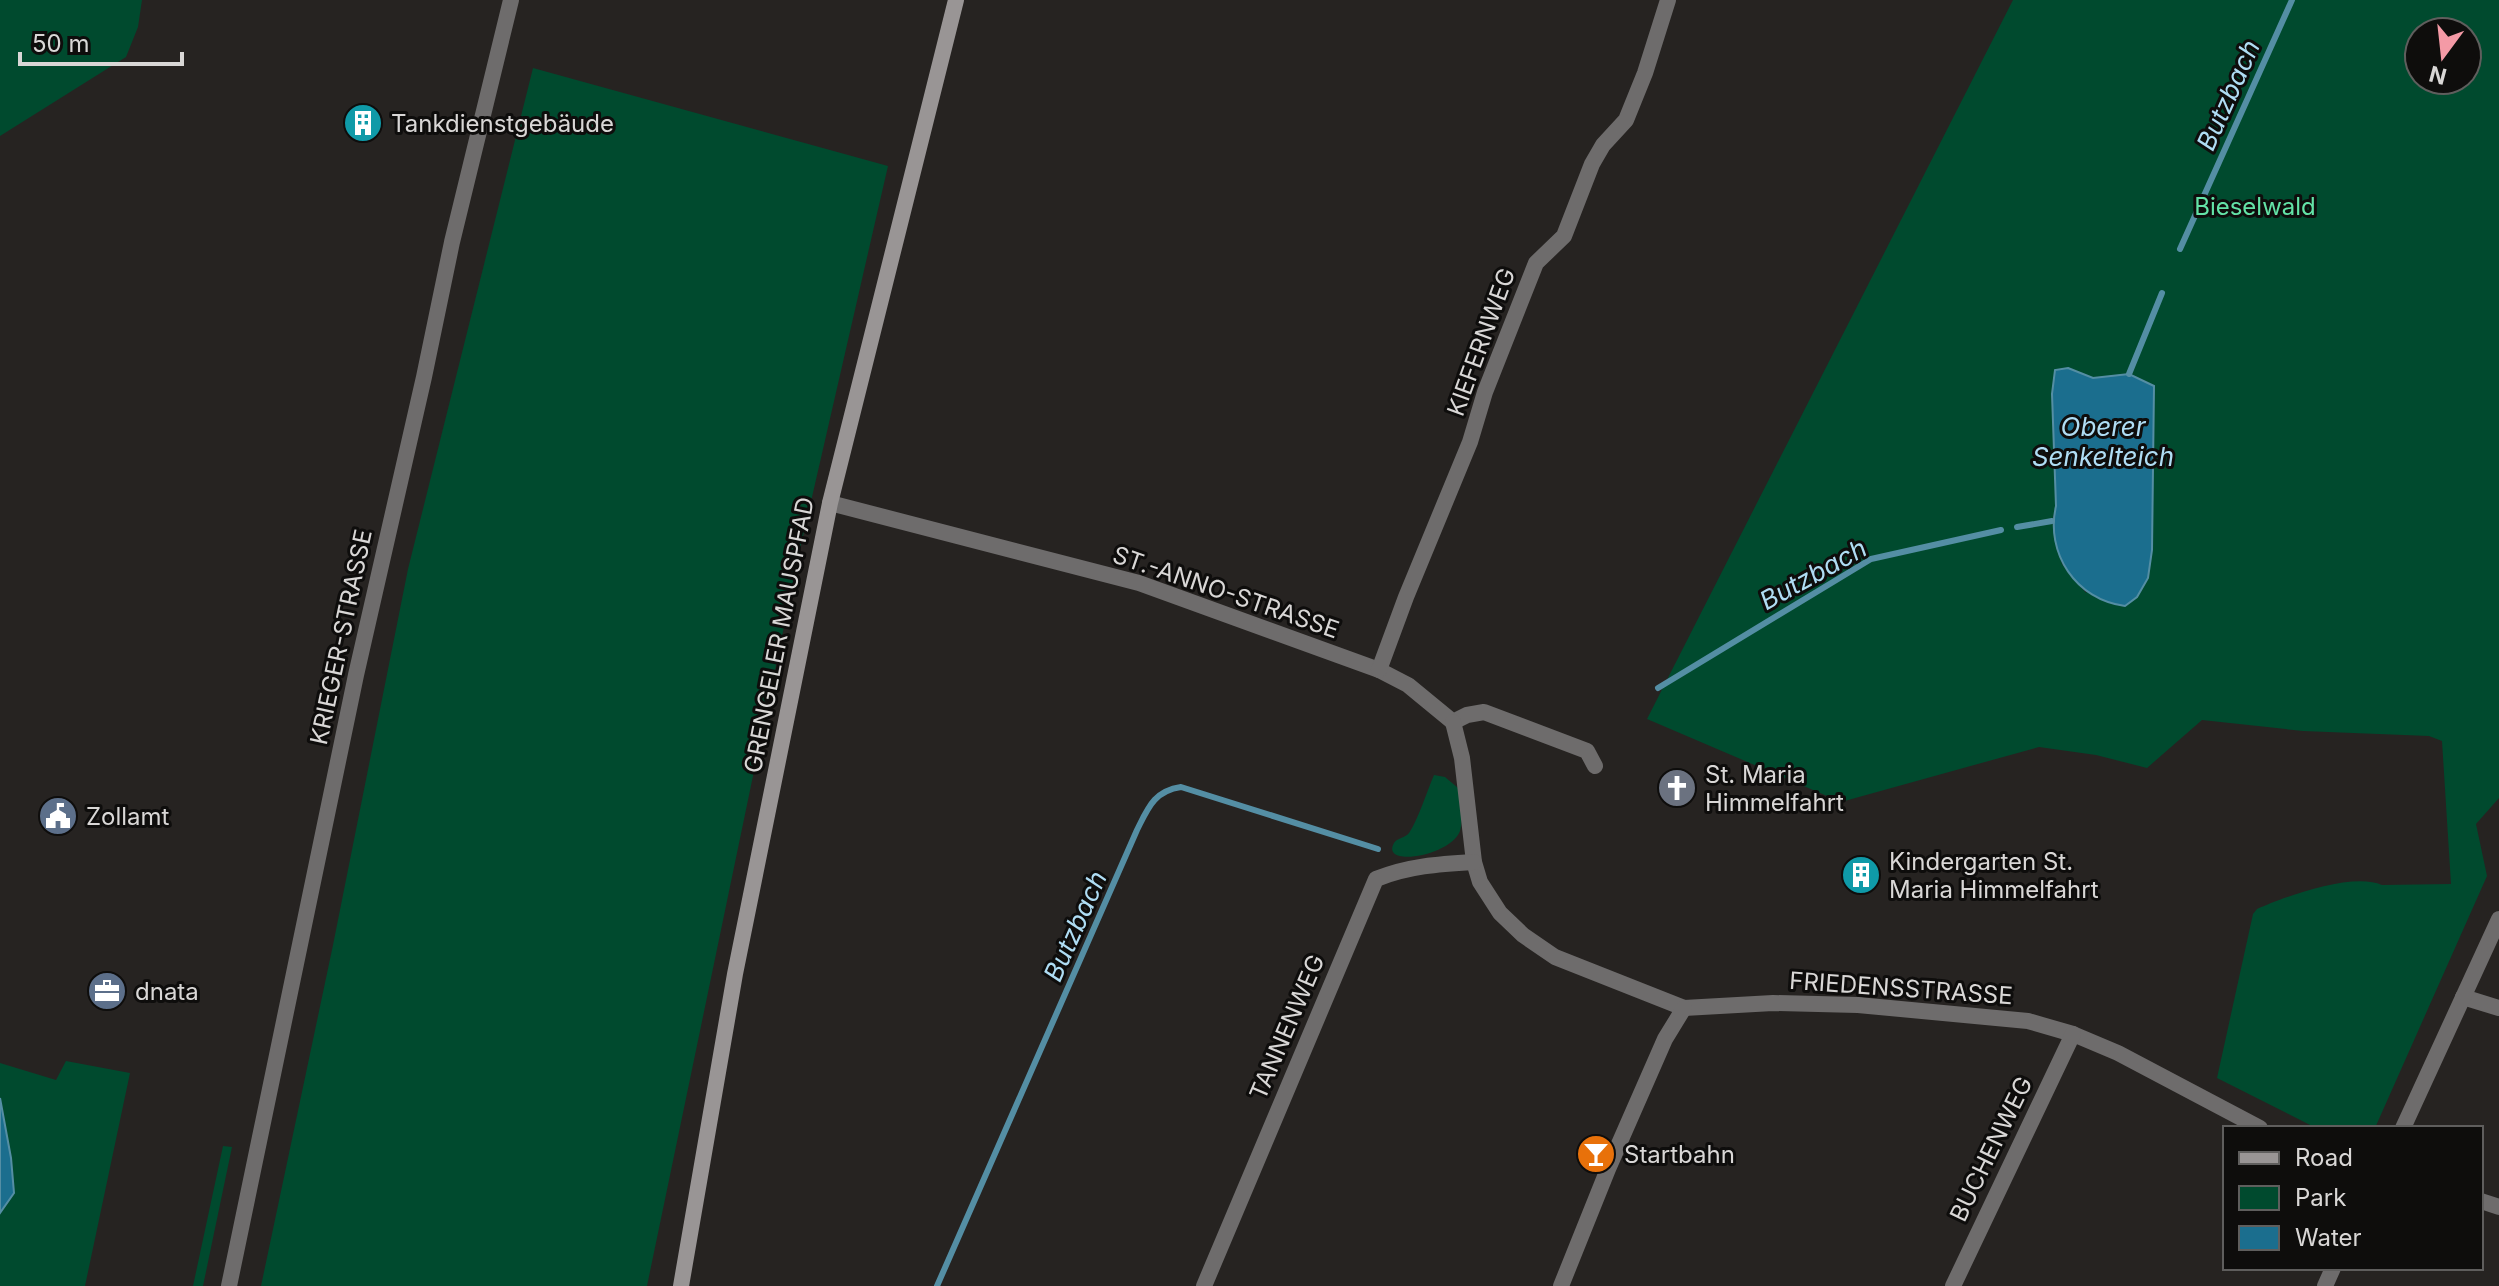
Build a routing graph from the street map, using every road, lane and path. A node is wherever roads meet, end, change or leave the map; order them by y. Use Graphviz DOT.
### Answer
graph roads {
  1 [pos="511,0"];
  2 [pos="956,0"];
  3 [pos="1668,0"];
  4 [pos="830,503"];
  5 [pos="1379,670"];
  6 [pos="1453,722"];
  7 [pos="1591,758"];
  8 [pos="1474,862"];
  9 [pos="2499,919"];
  10 [pos="2463,997"];
  11 [pos="1684,1008"];
  12 [pos="2499,1008"];
  13 [pos="2073,1034"];
  14 [pos="2256,1126"];
  15 [pos="2404,1126"];
  16 [pos="229,1286"];
  17 [pos="681,1286"];
  18 [pos="1204,1286"];
  19 [pos="1561,1286"];
  20 [pos="1953,1286"];
  1 -- 16 [label="street, KRIEGER-STRASSE"];
  2 -- 4 [label="main road, GRENGELER MAUSPFAD"];
  3 -- 5 [label="street, KIEFERNWEG"];
  4 -- 5 [label="street, ST.-ANNO-STRASSE"];
  4 -- 17 [label="main road, GRENGELER MAUSPFAD"];
  5 -- 6 [label="street, ST.-ANNO-STRASSE"];
  6 -- 7 [label="street"];
  6 -- 8 [label="street, FRIEDENSSTRASSE"];
  8 -- 11 [label="street, FRIEDENSSTRASSE"];
  8 -- 18 [label="street, TANNENWEG"];
  9 -- 10 [label="street"];
  10 -- 12 [label="street"];
  10 -- 15 [label="street"];
  11 -- 13 [label="street, FRIEDENSSTRASSE"];
  11 -- 19 [label="street"];
  13 -- 14 [label="street, FRIEDENSSTRASSE"];
  13 -- 20 [label="street, BUCHENWEG"];
}
